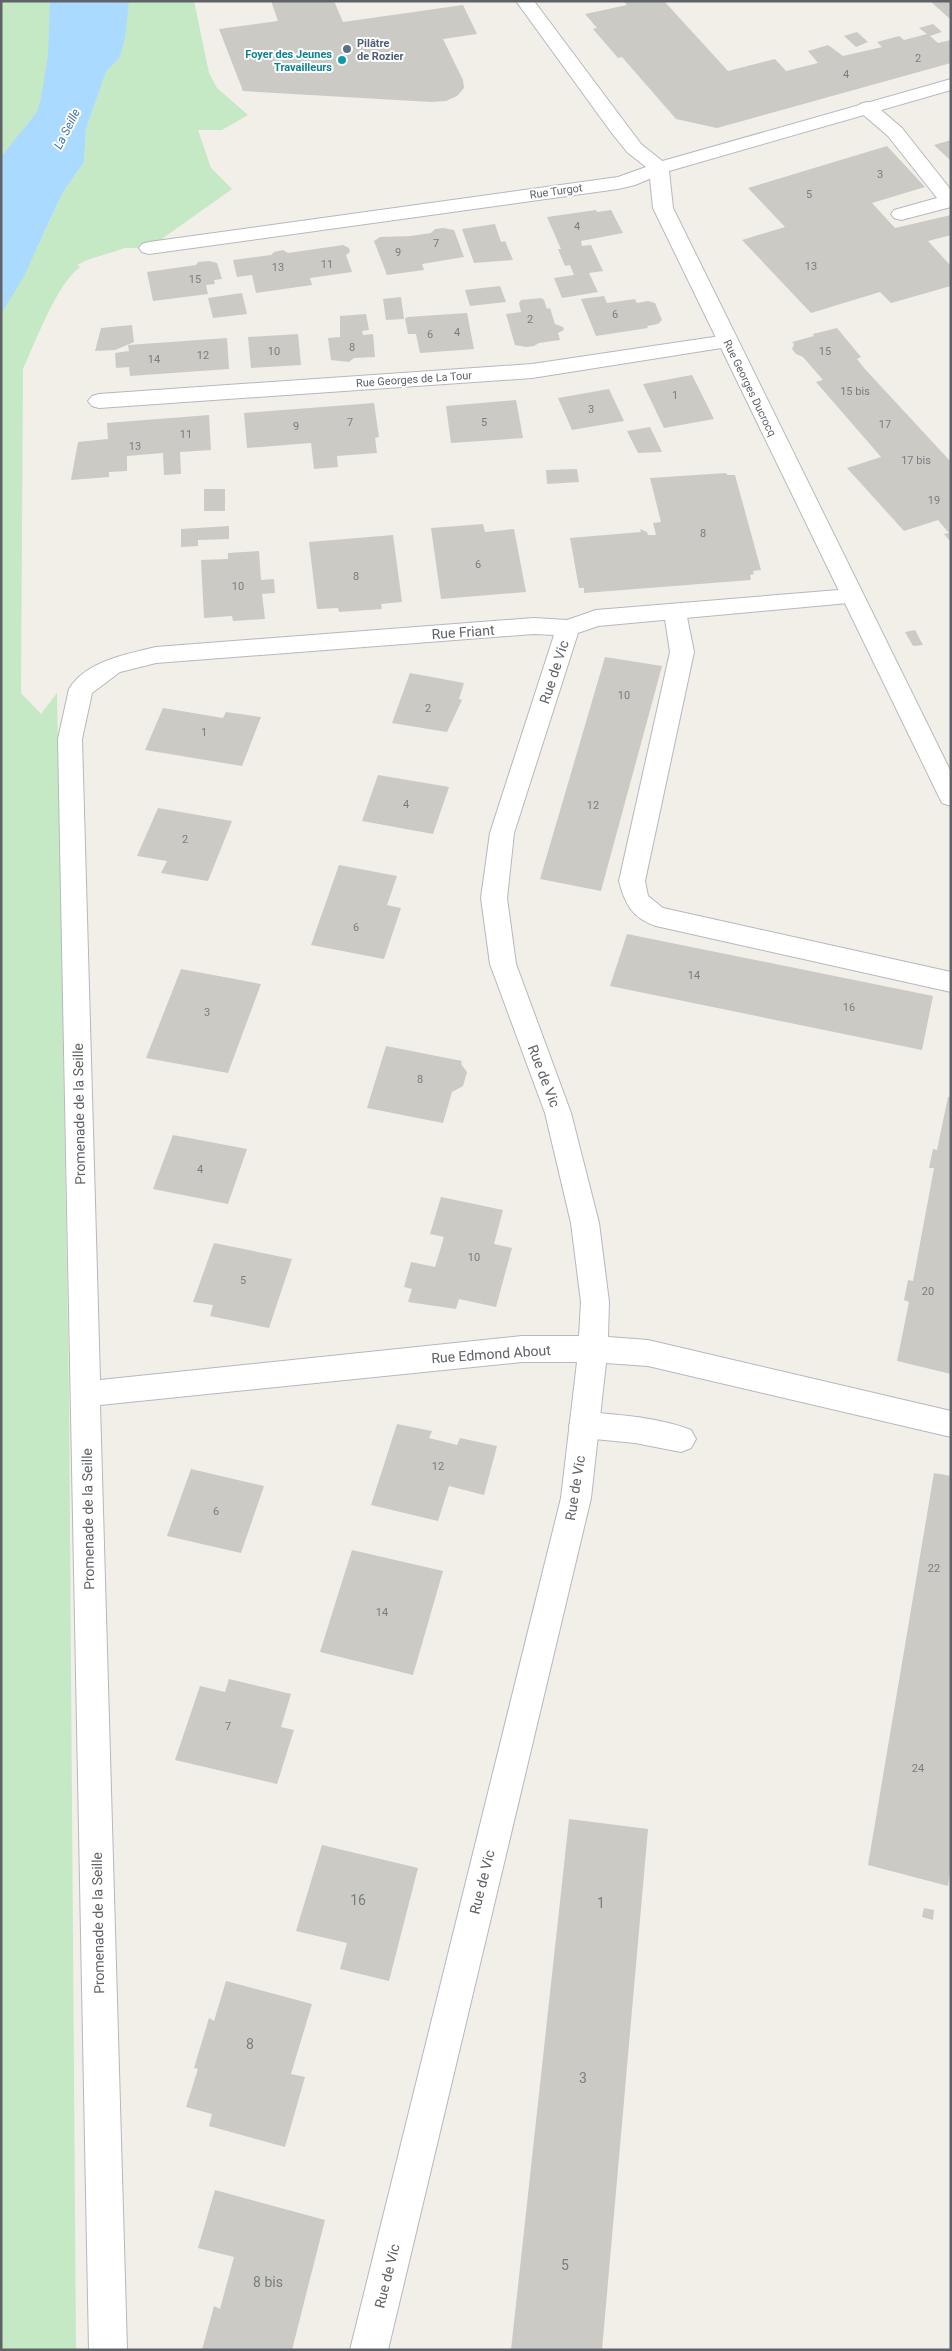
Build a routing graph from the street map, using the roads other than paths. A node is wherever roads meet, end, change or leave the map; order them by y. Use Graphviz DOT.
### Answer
graph roads {
  1 [pos="525,1"];
  2 [pos="951,84"];
  3 [pos="867,108"];
  4 [pos="659,168"];
  5 [pos="901,214"];
  6 [pos="149,248"];
  7 [pos="727,341"];
  8 [pos="98,401"];
  9 [pos="852,597"];
  10 [pos="675,612"];
  11 [pos="568,628"];
  12 [pos="81,688"];
  13 [pos="951,797"];
  14 [pos="951,982"];
  15 [pos="593,1349"];
  16 [pos="85,1394"];
  17 [pos="951,1424"];
  18 [pos="584,1425"];
  19 [pos="681,1439"];
  20 [pos="108,2350"];
  21 [pos="369,2350"];
  1 -- 4 [label="street"];
  2 -- 3 [label="street, Rue Turgot"];
  3 -- 4 [label="street, Rue Turgot"];
  3 -- 5 [label="street"];
  4 -- 6 [label="street, Rue Turgot"];
  4 -- 7 [label="street, Rue Georges Ducrocq"];
  7 -- 8 [label="street, Rue Georges de La Tour"];
  7 -- 9 [label="street, Rue Georges Ducrocq"];
  9 -- 10 [label="street, Rue Friant"];
  9 -- 13 [label="street, Rue Georges Ducrocq"];
  10 -- 11 [label="street, Rue Friant"];
  10 -- 14 [label="street"];
  11 -- 12 [label="street, Rue Friant"];
  11 -- 15 [label="street, Rue de Vic"];
  12 -- 16 [label="street, Promenade de la Seille"];
  15 -- 16 [label="street, Rue Edmond About"];
  15 -- 17 [label="street, Rue Edmond About"];
  15 -- 18 [label="street, Rue de Vic"];
  16 -- 20 [label="street, Promenade de la Seille"];
  18 -- 19 [label="street"];
  18 -- 21 [label="street, Rue de Vic"];
}
